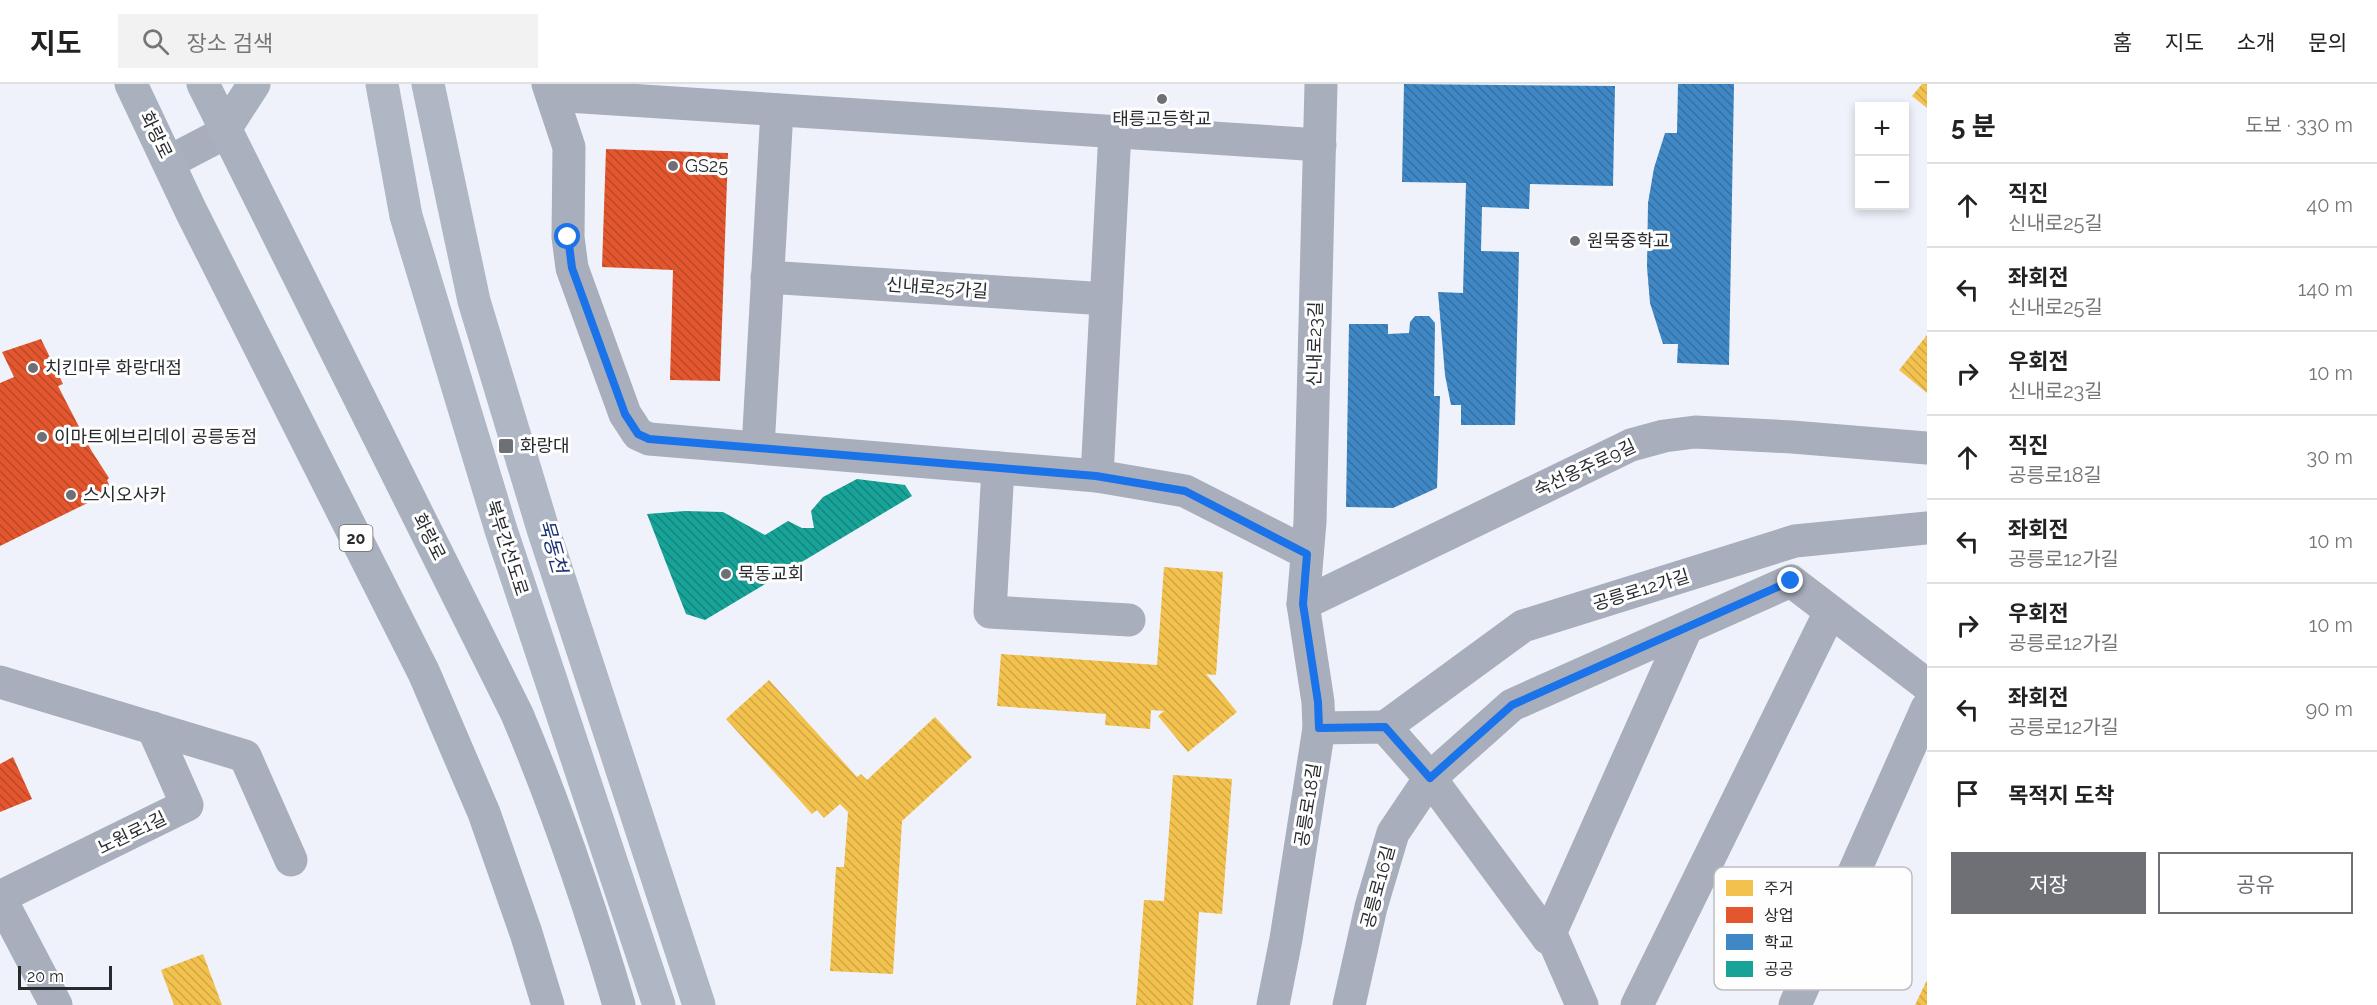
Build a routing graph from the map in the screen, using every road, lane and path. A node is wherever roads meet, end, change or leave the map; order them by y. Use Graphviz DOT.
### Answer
graph roads {
  1 [pos="132,84"];
  2 [pos="203,84"];
  3 [pos="254,84"];
  4 [pos="382,84"];
  5 [pos="428,84"];
  6 [pos="1321,84"];
  7 [pos="550,89"];
  8 [pos="777,110"];
  9 [pos="225,129"];
  10 [pos="1115,132"];
  11 [pos="1320,146"];
  12 [pos="169,162"];
  13 [pos="767,277"];
  14 [pos="1106,299"];
  15 [pos="758,448"];
  16 [pos="1927,448"];
  17 [pos="998,468"];
  18 [pos="1096,476"];
  19 [pos="1927,528"];
  20 [pos="1307,554"];
  21 [pos="1303,604"];
  22 [pos="1830,612"];
  23 [pos="1128,620"];
  24 [pos="1686,629"];
  25 [pos="0,682"];
  26 [pos="1927,685"];
  27 [pos="1927,708"];
  28 [pos="1385,727"];
  29 [pos="153,728"];
  30 [pos="1319,728"];
  31 [pos="1430,778"];
  32 [pos="291,860"];
  33 [pos="1856,867"];
  34 [pos="0,898"];
  35 [pos="1548,938"];
  36 [pos="1802,990"];
  37 [pos="1581,1004"];
  38 [pos="56,1005"];
  39 [pos="548,1005"];
  40 [pos="619,1005"];
  41 [pos="659,1005"];
  42 [pos="699,1005"];
  43 [pos="1273,1005"];
  44 [pos="1349,1005"];
  45 [pos="1637,1005"];
  46 [pos="1795,1005"];
  1 -- 12 [label="main road, 화랑로 / 20"];
  2 -- 9 [label="main road, 화랑로"];
  3 -- 9 [label="main road"];
  4 -- 41 [label="highway, 북부간선도로, bridge"];
  5 -- 42 [label="highway, bridge"];
  6 -- 11 [label="street, 신내로23길"];
  7 -- 8 [label="street"];
  7 -- 15 [label="street"];
  8 -- 10 [label="street"];
  8 -- 13 [label="street"];
  9 -- 12 [label="street"];
  9 -- 40 [label="main road, 화랑로"];
  10 -- 11 [label="street"];
  10 -- 14 [label="street"];
  11 -- 20 [label="street, 신내로23길"];
  12 -- 39 [label="main road, 화랑로 / 20"];
  13 -- 14 [label="street, 신내로25가길"];
  13 -- 15 [label="street"];
  14 -- 18 [label="street"];
  15 -- 17 [label="street"];
  16 -- 21 [label="street, 숙선옹주로9길"];
  17 -- 18 [label="street"];
  17 -- 23 [label="street"];
  18 -- 20 [label="street"];
  19 -- 28 [label="street, 공릉로12가길"];
  20 -- 21 [label="street, 신내로23길"];
  21 -- 30 [label="street, 공릉로18길"];
  22 -- 24 [label="street"];
  22 -- 26 [label="street"];
  22 -- 45 [label="street"];
  24 -- 31 [label="street"];
  24 -- 35 [label="street"];
  25 -- 29 [label="street"];
  27 -- 33 [label="street"];
  28 -- 30 [label="street"];
  28 -- 31 [label="street"];
  29 -- 32 [label="street"];
  29 -- 34 [label="street, 노원로1길"];
  30 -- 43 [label="street, 공릉로18길"];
  31 -- 35 [label="street"];
  31 -- 44 [label="street, 공릉로16길"];
  34 -- 38 [label="street, 노원로1길"];
  35 -- 37 [label="street"];
  36 -- 46 [label="street"];
}
